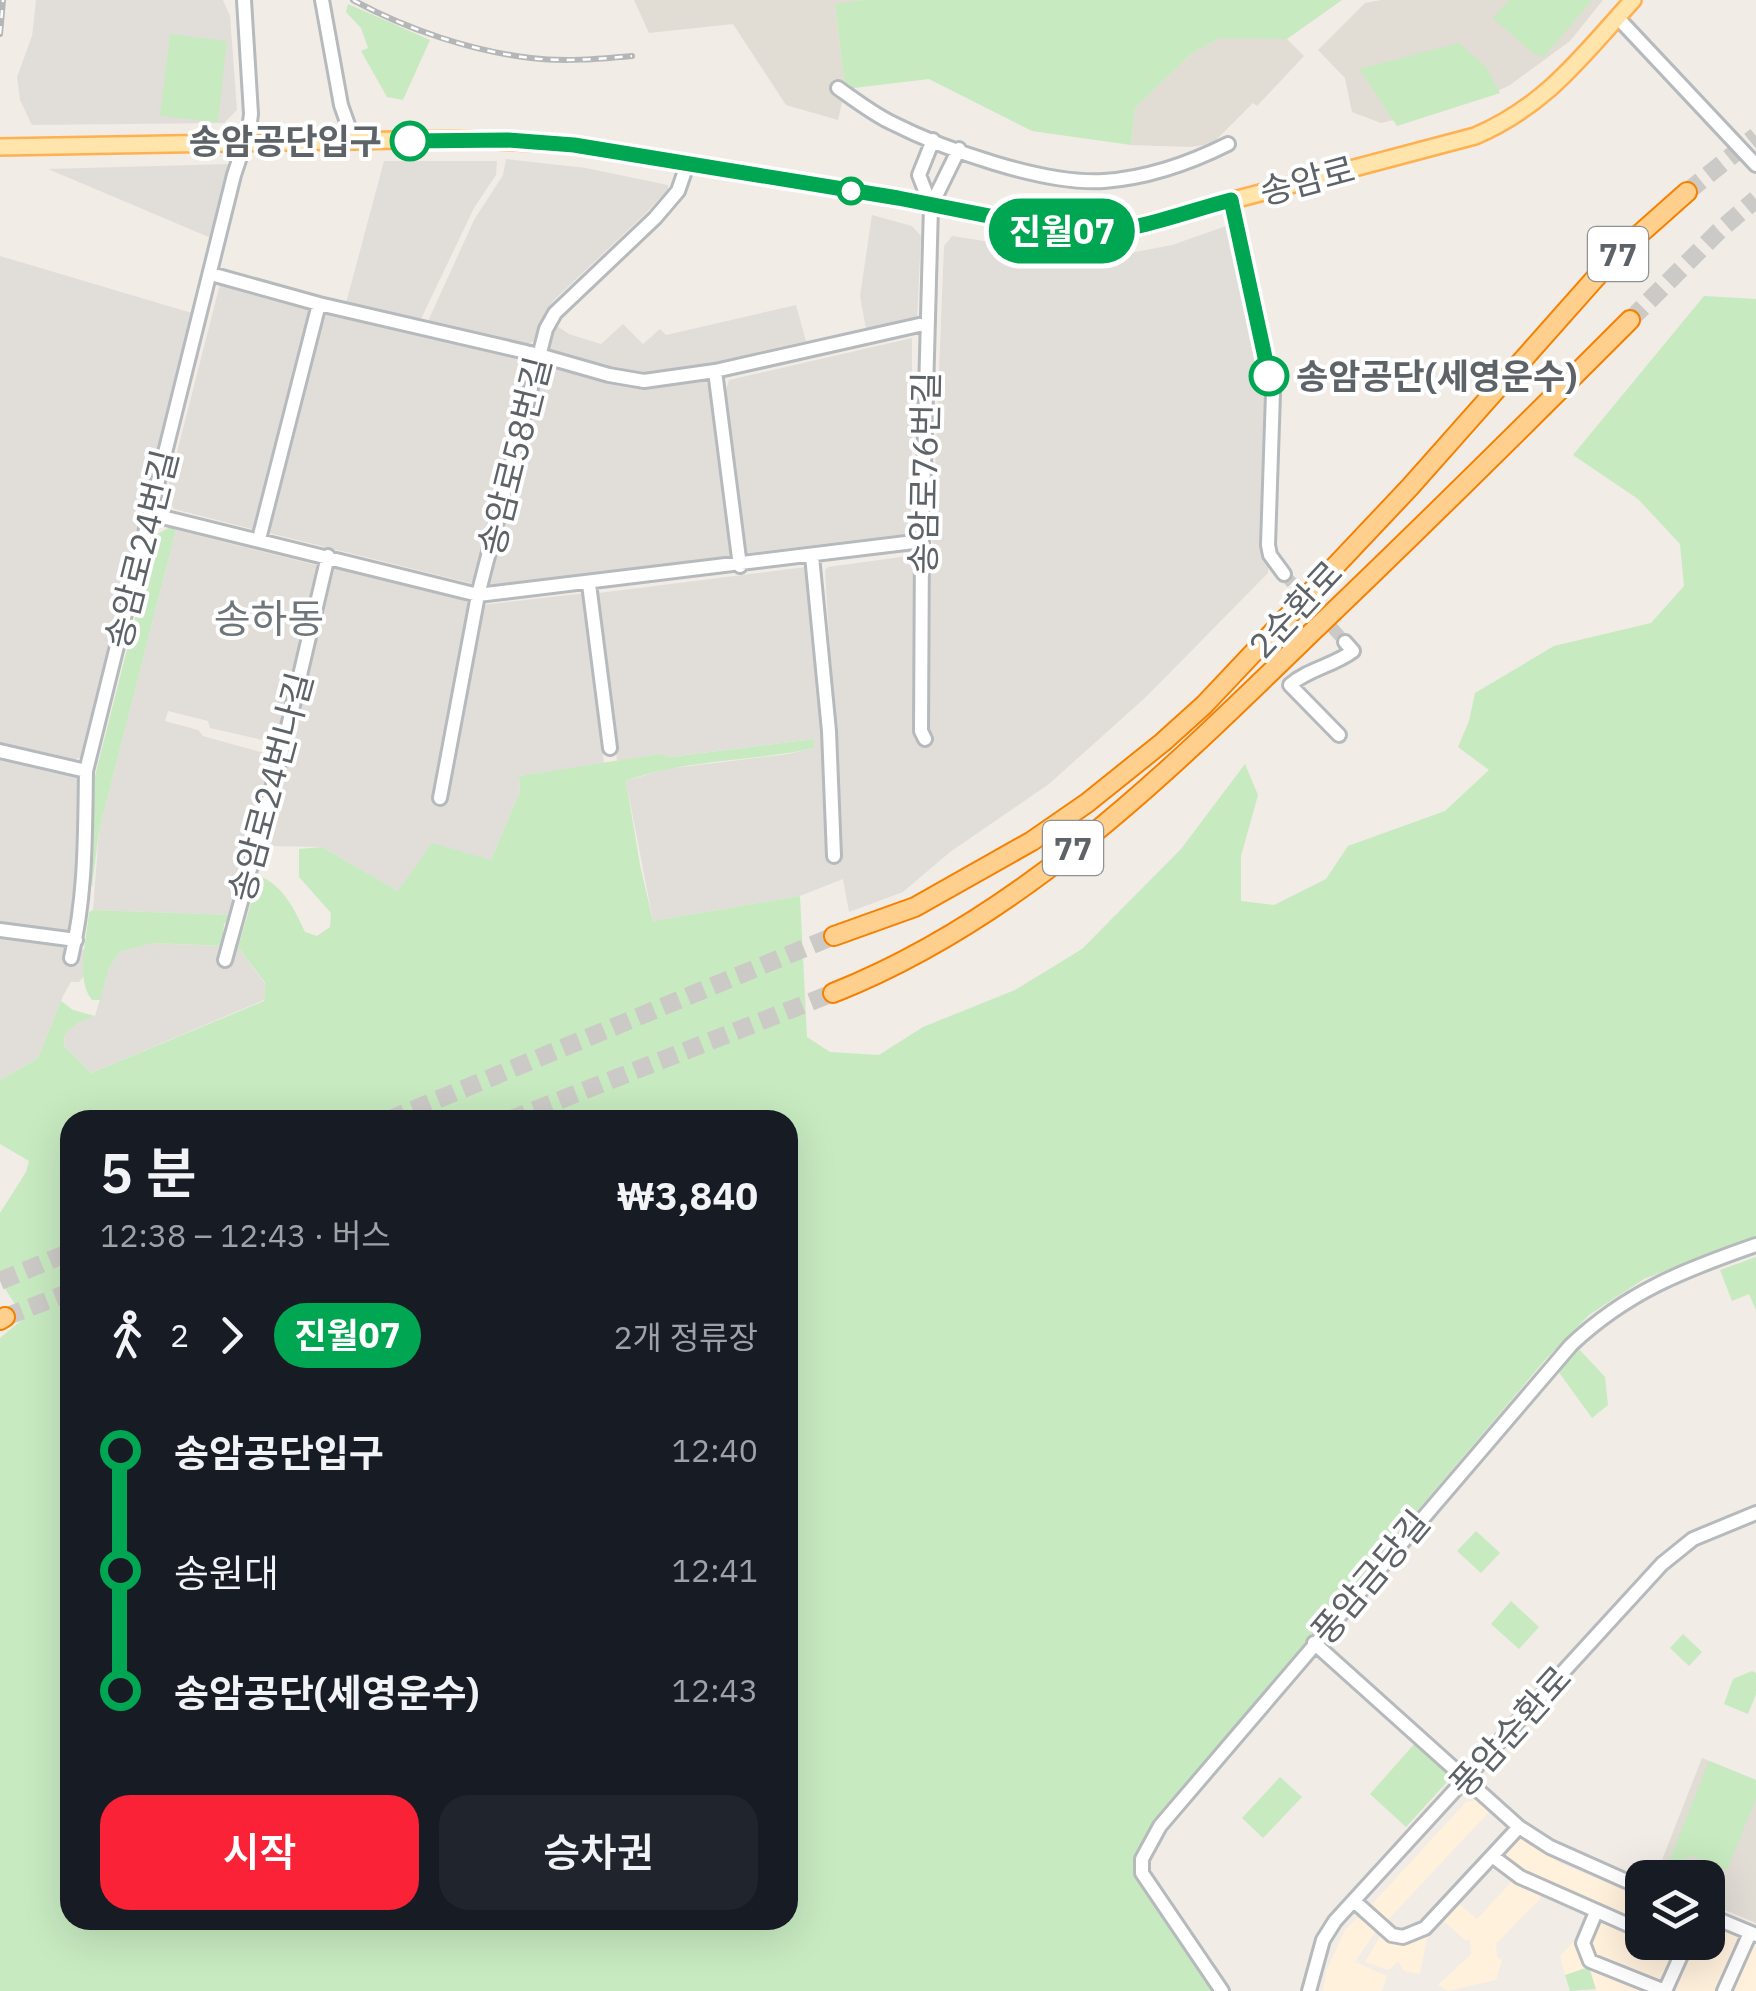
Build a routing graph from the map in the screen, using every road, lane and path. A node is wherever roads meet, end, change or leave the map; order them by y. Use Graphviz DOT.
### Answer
graph roads {
  1 [pos="244,0"];
  2 [pos="322,0"];
  3 [pos="1633,0"];
  4 [pos="1617,17"];
  5 [pos="838,88"];
  6 [pos="933,140"];
  7 [pos="354,142"];
  8 [pos="1228,144"];
  9 [pos="244,145"];
  10 [pos="0,147"];
  11 [pos="958,149"];
  12 [pos="686,165"];
  13 [pos="1756,165"];
  14 [pos="1687,192"];
  15 [pos="1231,200"];
  16 [pos="931,206"];
  17 [pos="210,274"];
  18 [pos="319,304"];
  19 [pos="1630,320"];
  20 [pos="928,324"];
  21 [pos="539,356"];
  22 [pos="716,371"];
  23 [pos="150,514"];
  24 [pos="259,540"];
  25 [pos="922,542"];
  26 [pos="328,556"];
  27 [pos="812,556"];
  28 [pos="740,566"];
  29 [pos="1284,574"];
  30 [pos="589,584"];
  31 [pos="478,595"];
  32 [pos="1345,642"];
  33 [pos="1338,736"];
  34 [pos="925,739"];
  35 [pos="610,748"];
  36 [pos="0,751"];
  37 [pos="86,771"];
  38 [pos="440,798"];
  39 [pos="834,856"];
  40 [pos="0,930"];
  41 [pos="834,936"];
  42 [pos="76,940"];
  43 [pos="72,958"];
  44 [pos="225,960"];
  45 [pos="833,993"];
  46 [pos="1756,1246"];
  47 [pos="1756,1513"];
  48 [pos="1314,1643"];
  49 [pos="1466,1780"];
  50 [pos="1519,1827"];
  51 [pos="1492,1856"];
  52 [pos="1625,1881"];
  53 [pos="1354,1901"];
  54 [pos="1596,1912"];
  55 [pos="1725,1923"];
  56 [pos="1625,1925"];
  57 [pos="1753,1934"];
  58 [pos="1679,1960"];
  59 [pos="1305,1990"];
  60 [pos="1222,1991"];
  61 [pos="1665,1991"];
  62 [pos="1724,1991"];
  1 -- 9 [label="street, 송암로24번길"];
  2 -- 7 [label="street"];
  3 -- 4 [label="main road, 송암로"];
  4 -- 13 [label="street"];
  4 -- 15 [label="main road, 송암로"];
  5 -- 6 [label="street"];
  6 -- 11 [label="street"];
  6 -- 16 [label="street, 송암로76번길"];
  7 -- 9 [label="main road, 송암로"];
  7 -- 12 [label="main road, 송암로"];
  8 -- 11 [label="street"];
  9 -- 10 [label="main road, 송암로"];
  9 -- 17 [label="street, 송암로24번길"];
  11 -- 16 [label="street"];
  12 -- 16 [label="main road, 송암로"];
  12 -- 21 [label="street, 송암로58번길"];
  14 -- 41 [label="highway, 2순환로 / 77"];
  15 -- 16 [label="main road, 송암로"];
  15 -- 29 [label="street"];
  16 -- 20 [label="street, 송암로76번길"];
  17 -- 18 [label="street"];
  17 -- 23 [label="street, 송암로24번길"];
  18 -- 21 [label="street"];
  18 -- 24 [label="street"];
  19 -- 45 [label="highway, 2순환로 / 77"];
  20 -- 22 [label="street"];
  20 -- 25 [label="street, 송암로76번길"];
  21 -- 22 [label="street"];
  21 -- 31 [label="street, 송암로58번길"];
  22 -- 28 [label="street"];
  23 -- 24 [label="street"];
  23 -- 37 [label="street, 송암로24번길"];
  24 -- 26 [label="street"];
  25 -- 27 [label="street"];
  25 -- 34 [label="street, 송암로76번길"];
  26 -- 31 [label="street"];
  26 -- 44 [label="street, 송암로24번나길"];
  27 -- 28 [label="street"];
  27 -- 39 [label="street"];
  28 -- 30 [label="street"];
  30 -- 31 [label="street"];
  30 -- 35 [label="street"];
  31 -- 38 [label="street, 송암로58번길"];
  32 -- 33 [label="street"];
  36 -- 37 [label="street"];
  37 -- 42 [label="street, 송암로24번길"];
  40 -- 42 [label="street"];
  42 -- 43 [label="street, 송암로24번길"];
  46 -- 48 [label="street, 풍암금당길"];
  47 -- 49 [label="street, 풍암순환로"];
  48 -- 49 [label="street"];
  48 -- 60 [label="street, 풍암금당길"];
  49 -- 50 [label="street"];
  49 -- 53 [label="street, 풍암순환로"];
  50 -- 51 [label="street"];
  50 -- 52 [label="street"];
  51 -- 53 [label="street"];
  51 -- 54 [label="street"];
  53 -- 59 [label="street, 풍암순환로"];
  54 -- 56 [label="street"];
  54 -- 61 [label="street"];
  55 -- 57 [label="street"];
  57 -- 62 [label="street"];
  58 -- 61 [label="street"];
}
